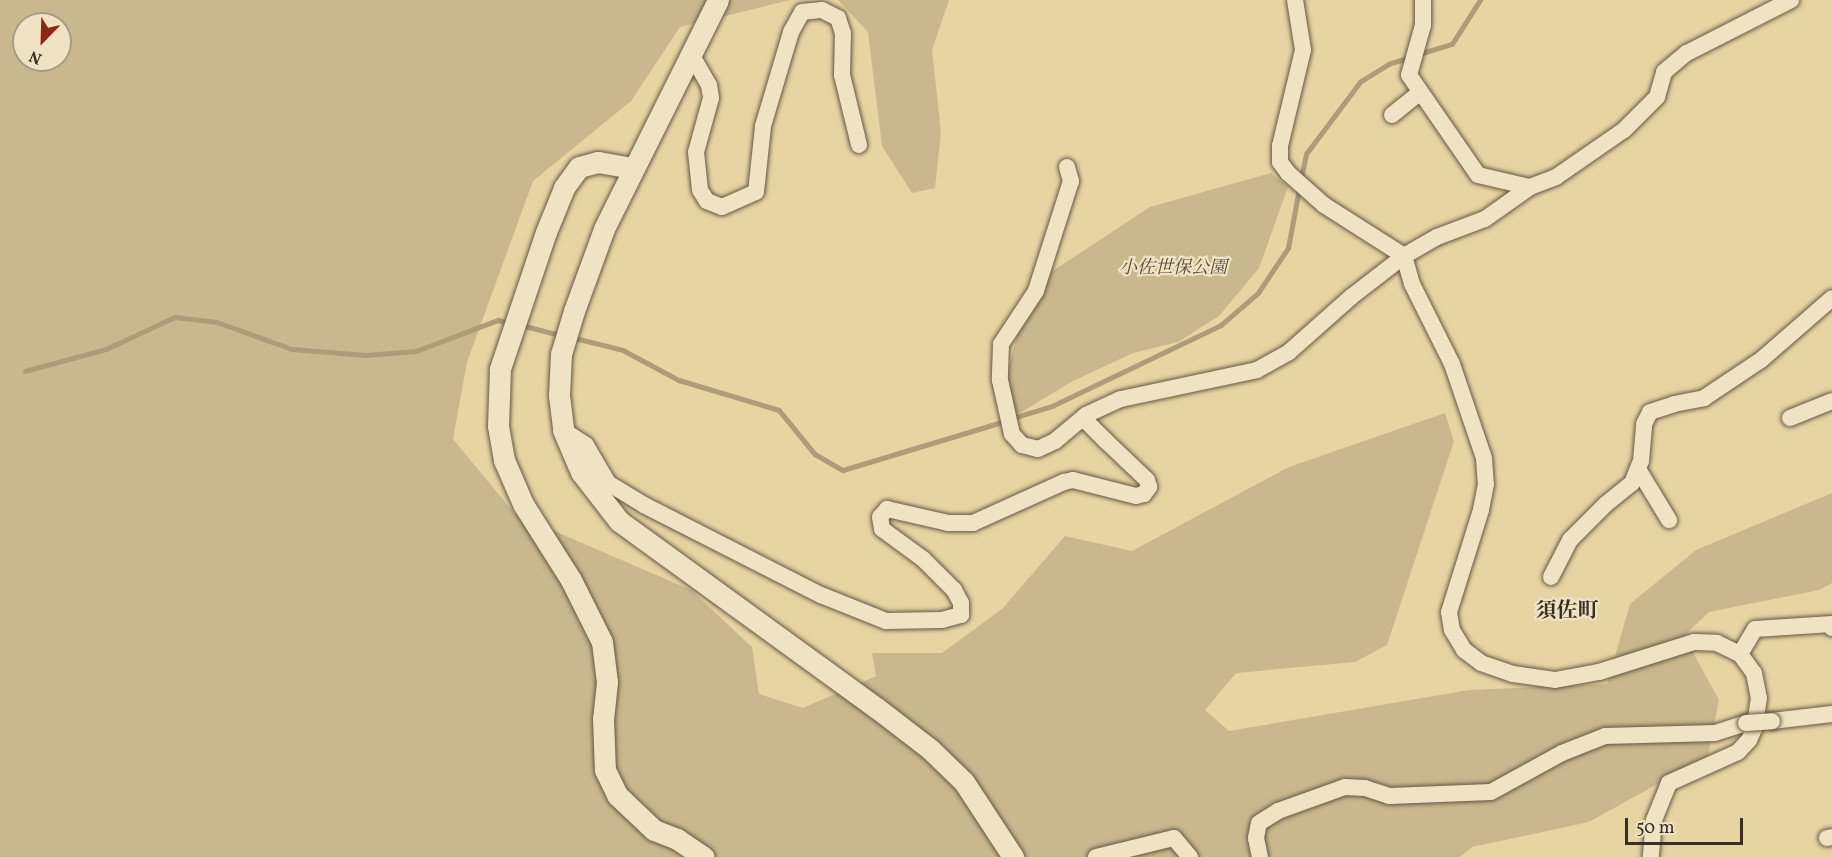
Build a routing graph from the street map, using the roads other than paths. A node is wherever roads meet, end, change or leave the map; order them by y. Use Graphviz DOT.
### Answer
graph roads {
  1 [pos="718,0"];
  2 [pos="1295,0"];
  3 [pos="1424,0"];
  4 [pos="1791,0"];
  5 [pos="691,54"];
  6 [pos="1420,92"];
  7 [pos="1392,115"];
  8 [pos="859,146"];
  9 [pos="1067,167"];
  10 [pos="632,168"];
  11 [pos="1530,187"];
  12 [pos="1404,256"];
  13 [pos="1832,298"];
  14 [pos="1832,401"];
  15 [pos="1086,415"];
  16 [pos="1790,418"];
  17 [pos="564,430"];
  18 [pos="1638,469"];
  19 [pos="1669,520"];
  20 [pos="1551,577"];
  21 [pos="1832,628"];
  22 [pos="1740,654"];
  23 [pos="1832,714"];
  24 [pos="704,857"];
  25 [pos="1013,857"];
  26 [pos="1096,857"];
  27 [pos="1190,857"];
  28 [pos="1260,857"];
  29 [pos="1652,857"];
  1 -- 5 [label="street"];
  2 -- 12 [label="street"];
  3 -- 6 [label="street"];
  4 -- 11 [label="street"];
  5 -- 8 [label="street"];
  5 -- 10 [label="street"];
  6 -- 7 [label="street"];
  6 -- 11 [label="street"];
  9 -- 15 [label="street"];
  10 -- 17 [label="street"];
  10 -- 24 [label="street"];
  11 -- 12 [label="street"];
  12 -- 15 [label="street"];
  12 -- 22 [label="street"];
  13 -- 18 [label="street"];
  14 -- 16 [label="street"];
  15 -- 17 [label="street"];
  17 -- 25 [label="street"];
  18 -- 19 [label="street"];
  18 -- 20 [label="street"];
  21 -- 22 [label="street"];
  22 -- 29 [label="street"];
  23 -- 28 [label="street, bridge"];
  26 -- 27 [label="street"];
}
